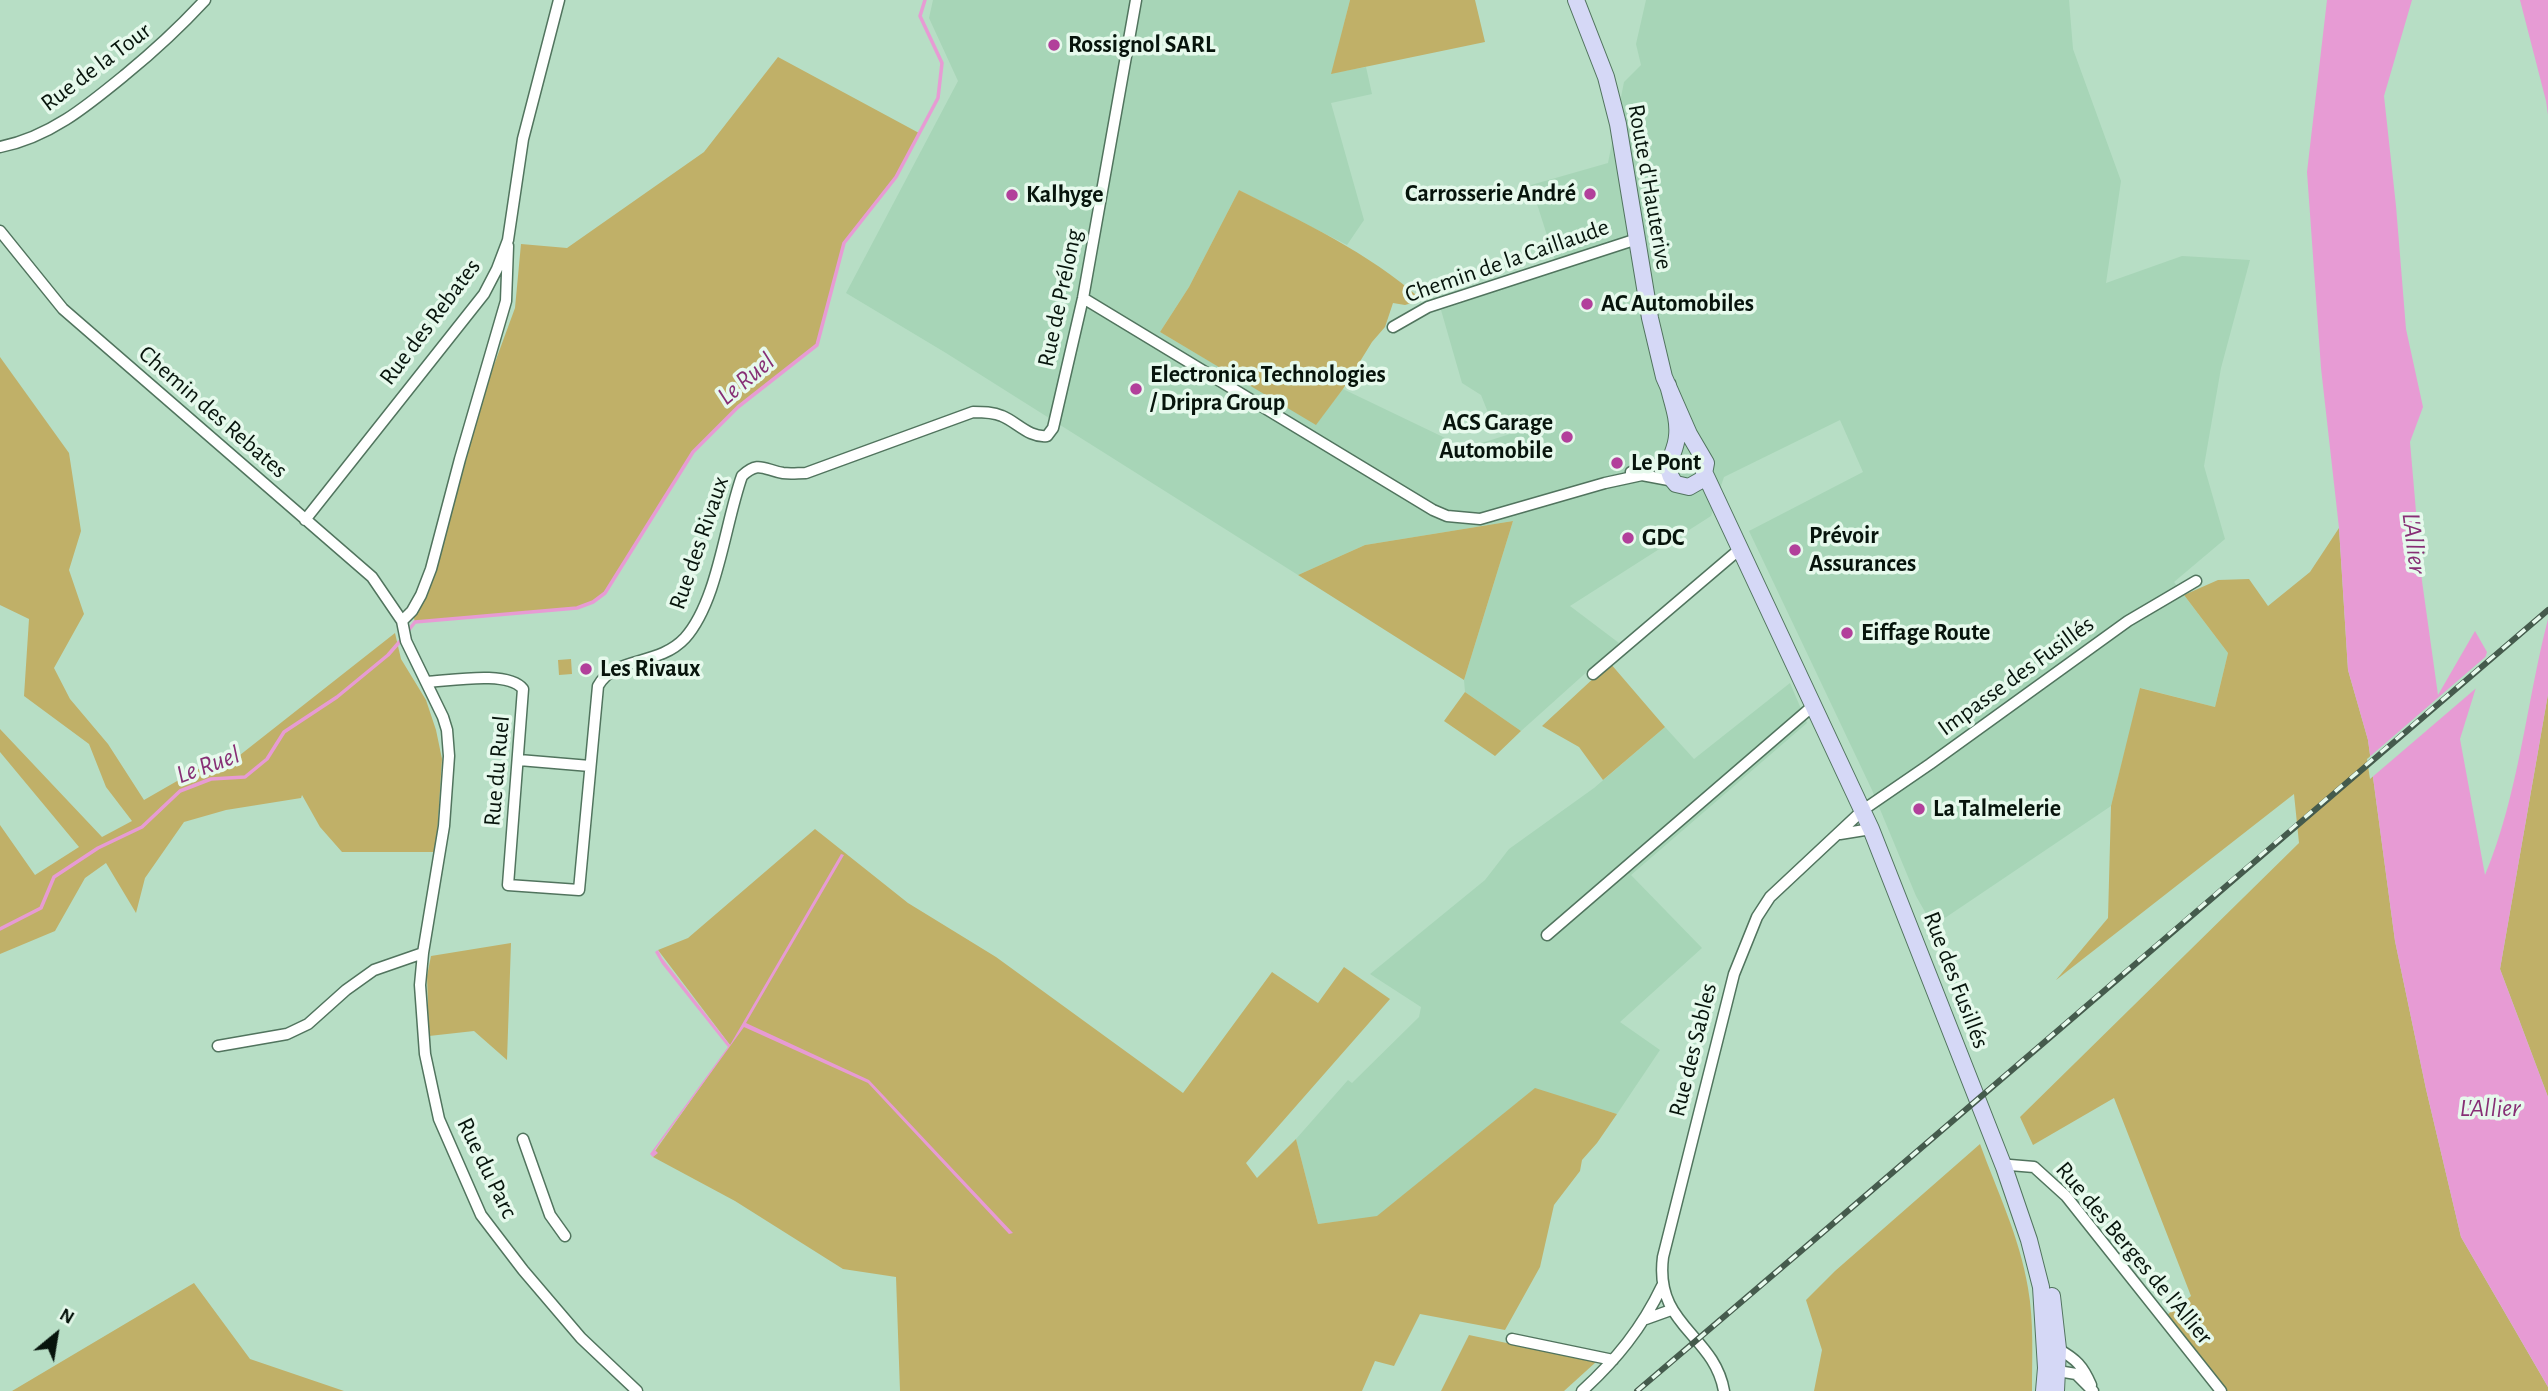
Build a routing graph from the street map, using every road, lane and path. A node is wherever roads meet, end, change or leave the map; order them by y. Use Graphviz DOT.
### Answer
graph roads {
  1 [pos="205,0"];
  2 [pos="559,0"];
  3 [pos="1136,0"];
  4 [pos="1576,0"];
  5 [pos="0,147"];
  6 [pos="0,231"];
  7 [pos="1637,239"];
  8 [pos="508,240"];
  9 [pos="1083,298"];
  10 [pos="1393,327"];
  11 [pos="1668,385"];
  12 [pos="1047,436"];
  13 [pos="1700,454"];
  14 [pos="1671,458"];
  15 [pos="1705,474"];
  16 [pos="1605,483"];
  17 [pos="1682,484"];
  18 [pos="305,520"];
  19 [pos="1738,542"];
  20 [pos="2196,581"];
  21 [pos="402,621"];
  22 [pos="1593,674"];
  23 [pos="426,682"];
  24 [pos="1814,705"];
  25 [pos="519,760"];
  26 [pos="590,766"];
  27 [pos="1863,810"];
  28 [pos="1871,829"];
  29 [pos="1840,834"];
  30 [pos="579,890"];
  31 [pos="1547,934"];
  32 [pos="423,953"];
  33 [pos="218,1045"];
  34 [pos="523,1139"];
  35 [pos="2004,1167"];
  36 [pos="565,1236"];
  37 [pos="1662,1286"];
  38 [pos="2041,1287"];
  39 [pos="1671,1310"];
  40 [pos="1646,1319"];
  41 [pos="1512,1339"];
  42 [pos="2055,1350"];
  43 [pos="1613,1360"];
  44 [pos="2052,1370"];
  45 [pos="637,1391"];
  46 [pos="1582,1391"];
  47 [pos="1724,1391"];
  48 [pos="2044,1391"];
  49 [pos="2056,1391"];
  50 [pos="2093,1391"];
  51 [pos="2221,1391"];
  1 -- 5 [label="street, Rue de la Tour"];
  2 -- 8 [label="street, Rue des Rebates"];
  3 -- 9 [label="street, Rue de Prélong"];
  4 -- 7 [label="main road, Route d'Hauterive"];
  6 -- 18 [label="street, Chemin des Rebates"];
  7 -- 10 [label="street, Chemin de la Caillaude"];
  7 -- 11 [label="main road, Route d'Hauterive"];
  8 -- 18 [label="street, Rue des Rebates"];
  8 -- 21 [label="street"];
  9 -- 12 [label="street, Rue de Prélong"];
  9 -- 16 [label="street"];
  11 -- 13 [label="main road, Route d'Hauterive"];
  11 -- 14 [label="main road, Route d'Hauterive"];
  12 -- 26 [label="street, Rue des Rivaux"];
  13 -- 14 [label="main road"];
  13 -- 15 [label="main road"];
  14 -- 16 [label="street"];
  14 -- 17 [label="main road"];
  15 -- 17 [label="main road"];
  15 -- 19 [label="main road"];
  16 -- 17 [label="street"];
  17 -- 19 [label="main road"];
  18 -- 21 [label="street, Chemin des Rebates"];
  19 -- 22 [label="street"];
  19 -- 24 [label="main road"];
  20 -- 27 [label="street, Impasse des Fusillés"];
  21 -- 23 [label="street, Chemin des Rebates"];
  23 -- 25 [label="street, Rue du Ruel"];
  23 -- 32 [label="street, Chemin des Rebates"];
  24 -- 27 [label="main road"];
  24 -- 31 [label="street"];
  25 -- 26 [label="street"];
  25 -- 30 [label="street, Rue du Ruel"];
  26 -- 30 [label="street, Rue des Rivaux"];
  27 -- 28 [label="main road, Rue des Fusillés"];
  27 -- 29 [label="street, Rue des Sables"];
  28 -- 29 [label="street"];
  28 -- 35 [label="main road, Rue des Fusillés"];
  29 -- 37 [label="street, Rue des Sables"];
  32 -- 33 [label="street"];
  32 -- 45 [label="street, Rue du Parc"];
  34 -- 36 [label="street"];
  35 -- 38 [label="main road, Rue des Fusillés"];
  35 -- 42 [label="main road, Rue des Fusillés"];
  35 -- 51 [label="street, Rue des Berges de l'Allier"];
  37 -- 39 [label="street, Rue des Sables"];
  37 -- 40 [label="street"];
  38 -- 42 [label="street"];
  38 -- 44 [label="main road, Rue des Fusillés"];
  39 -- 40 [label="street"];
  39 -- 47 [label="street, Rue des Sables"];
  40 -- 43 [label="street"];
  41 -- 43 [label="street"];
  42 -- 44 [label="main road, Rue des Fusillés"];
  42 -- 50 [label="street"];
  43 -- 46 [label="street"];
  44 -- 48 [label="main road, Rue des Fusillés"];
  44 -- 49 [label="main road"];
  44 -- 50 [label="street"];
}
